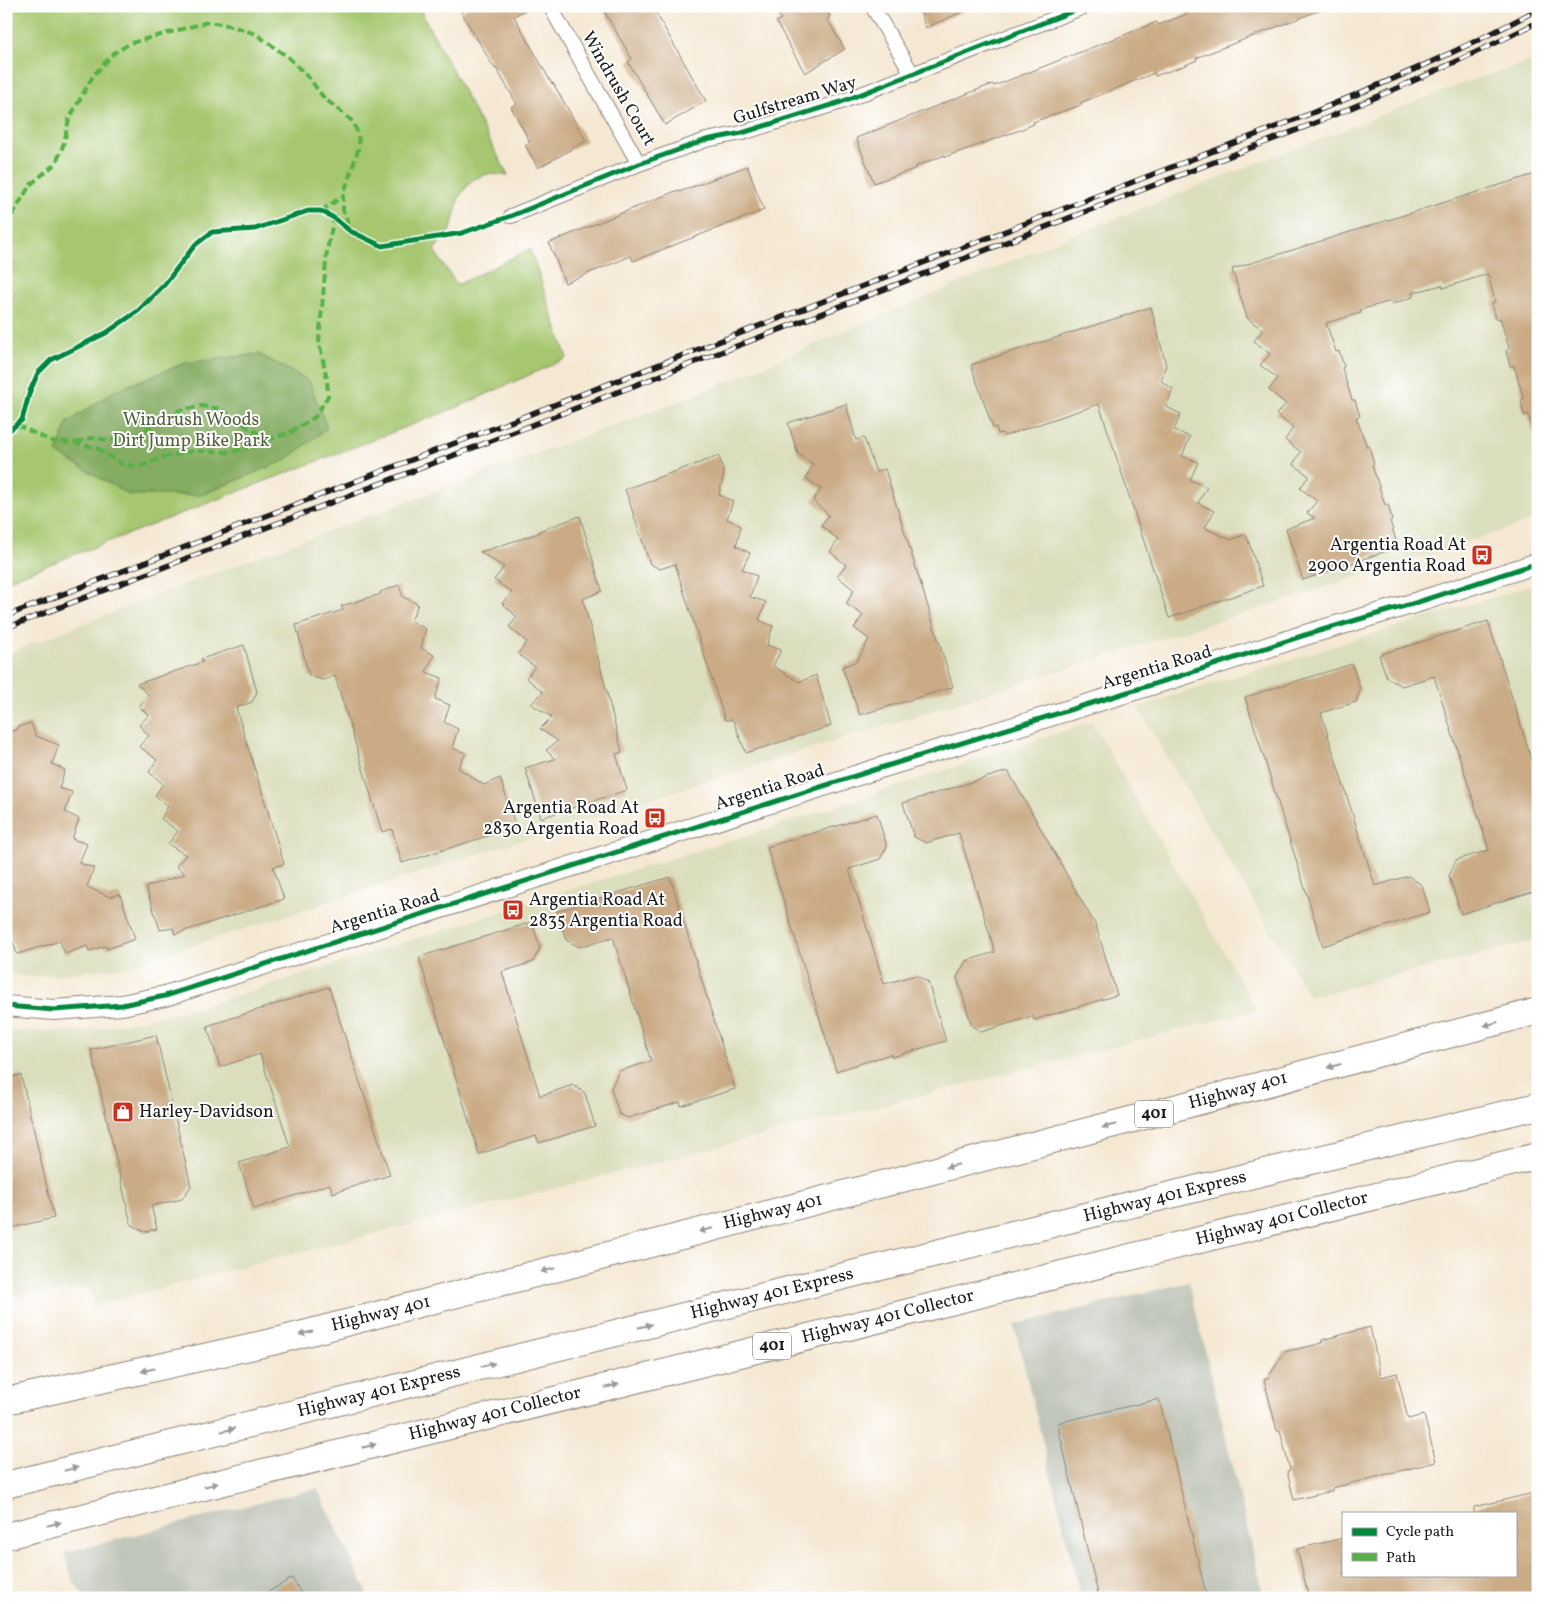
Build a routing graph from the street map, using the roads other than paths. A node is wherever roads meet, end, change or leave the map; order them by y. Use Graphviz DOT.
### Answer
graph roads {
  1 [pos="550,6"];
  2 [pos="872,6"];
  3 [pos="1086,6"];
  4 [pos="913,75"];
  5 [pos="639,164"];
  6 [pos="511,216"];
  7 [pos="1538,563"];
  8 [pos="6,1006"];
  9 [pos="1538,1011"];
  10 [pos="1538,1106"];
  11 [pos="1538,1156"];
  12 [pos="6,1402"];
  13 [pos="6,1485"];
  14 [pos="6,1536"];
  1 -- 5 [label="street, Windrush Court"];
  2 -- 4 [label="street"];
  3 -- 4 [label="street, Gulfstream Way"];
  4 -- 5 [label="street, Gulfstream Way"];
  5 -- 6 [label="street, Gulfstream Way"];
  7 -- 8 [label="street, Argentia Road"];
  9 -- 12 [label="highway, Highway 401 / 401, one-way"];
  13 -- 10 [label="highway, Highway 401 Express, one-way"];
  14 -- 11 [label="highway, Highway 401 Collector / 401, one-way"];
}
